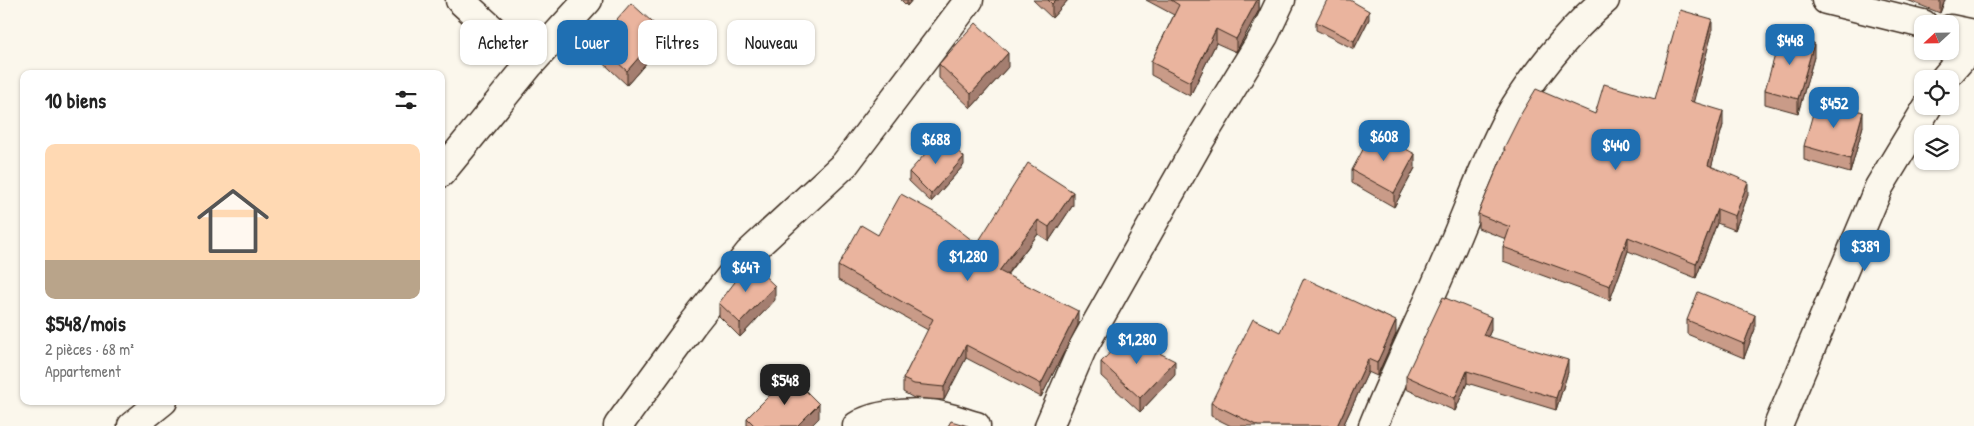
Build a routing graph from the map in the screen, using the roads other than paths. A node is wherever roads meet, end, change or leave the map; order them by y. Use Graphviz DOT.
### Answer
graph roads {
  1 [pos="460,0"];
  2 [pos="588,0"];
  3 [pos="969,0"];
  4 [pos="1281,0"];
  5 [pos="1605,0"];
  6 [pos="1826,0"];
  7 [pos="482,20"];
  8 [pos="1914,22"];
  9 [pos="1959,31"];
  10 [pos="1974,34"];
  11 [pos="1974,44"];
  12 [pos="547,45"];
  13 [pos="529,65"];
  14 [pos="1952,70"];
  15 [pos="1923,115"];
  16 [pos="445,168"];
  17 [pos="158,405"];
  18 [pos="132,426"];
  19 [pos="618,426"];
  20 [pos="857,426"];
  21 [pos="976,426"];
  22 [pos="1049,426"];
  23 [pos="1373,426"];
  24 [pos="1778,426"];
  1 -- 7 [label="street"];
  2 -- 12 [label="street"];
  3 -- 19 [label="street"];
  4 -- 22 [label="street"];
  5 -- 23 [label="street"];
  6 -- 8 [label="street"];
  9 -- 10 [label="street"];
  11 -- 14 [label="street"];
  13 -- 16 [label="street"];
  15 -- 24 [label="street"];
  17 -- 18 [label="street"];
  20 -- 21 [label="street"];
}
